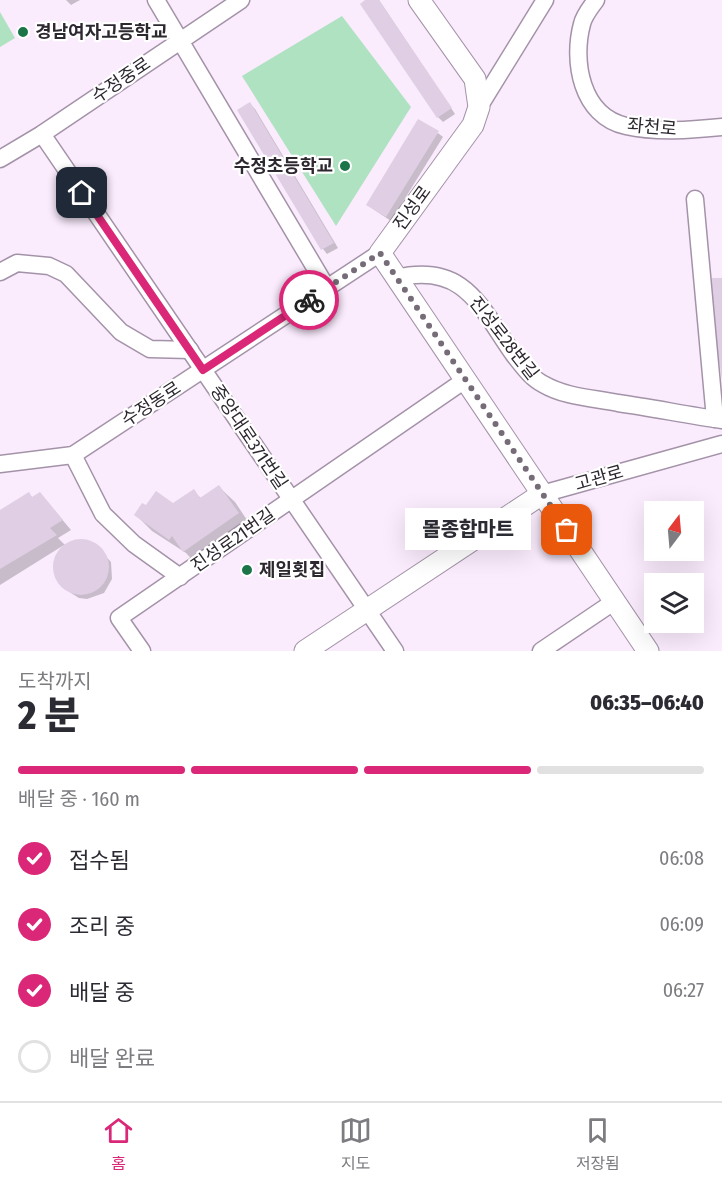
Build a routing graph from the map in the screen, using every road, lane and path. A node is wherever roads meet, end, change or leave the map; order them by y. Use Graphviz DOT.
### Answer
graph roads {
  1 [pos="156,0"];
  2 [pos="241,0"];
  3 [pos="419,0"];
  4 [pos="596,0"];
  5 [pos="540,2"];
  6 [pos="180,40"];
  7 [pos="479,107"];
  8 [pos="722,127"];
  9 [pos="42,134"];
  10 [pos="0,159"];
  11 [pos="695,199"];
  12 [pos="380,253"];
  13 [pos="0,272"];
  14 [pos="396,278"];
  15 [pos="327,288"];
  16 [pos="190,350"];
  17 [pos="203,370"];
  18 [pos="465,380"];
  19 [pos="718,419"];
  20 [pos="722,444"];
  21 [pos="73,455"];
  22 [pos="0,464"];
  23 [pos="542,494"];
  24 [pos="292,500"];
  25 [pos="180,576"];
  26 [pos="615,601"];
  27 [pos="367,610"];
  28 [pos="142,651"];
  29 [pos="305,651"];
  30 [pos="395,651"];
  31 [pos="540,651"];
  32 [pos="648,651"];
  1 -- 6 [label="street"];
  2 -- 6 [label="street, 수정중로"];
  3 -- 7 [label="main road"];
  4 -- 8 [label="street, 좌천로"];
  5 -- 7 [label="street"];
  6 -- 9 [label="street, 수정중로"];
  6 -- 15 [label="street"];
  7 -- 12 [label="main road, 진성로"];
  9 -- 10 [label="street, 수정중로"];
  9 -- 16 [label="street, 중앙대로371번길"];
  11 -- 19 [label="street"];
  12 -- 14 [label="main road"];
  12 -- 15 [label="street, 수정동로"];
  13 -- 16 [label="street"];
  14 -- 18 [label="main road"];
  14 -- 19 [label="street, 진성로28번길"];
  15 -- 17 [label="street, 수정동로"];
  16 -- 17 [label="street, 중앙대로371번길"];
  17 -- 21 [label="street, 수정동로"];
  17 -- 24 [label="street, 중앙대로371번길"];
  18 -- 23 [label="main road"];
  18 -- 24 [label="street, 진성로21번길"];
  20 -- 23 [label="street, 고관로"];
  21 -- 22 [label="street, 수정동로"];
  21 -- 25 [label="street"];
  23 -- 26 [label="main road"];
  23 -- 27 [label="main road, 고관로"];
  24 -- 25 [label="street, 진성로21번길"];
  24 -- 27 [label="street, 중앙대로371번길"];
  25 -- 28 [label="street, 진성로21번길"];
  26 -- 31 [label="street"];
  26 -- 32 [label="main road"];
  27 -- 29 [label="main road, 고관로"];
  27 -- 30 [label="street, 중앙대로371번길"];
}
